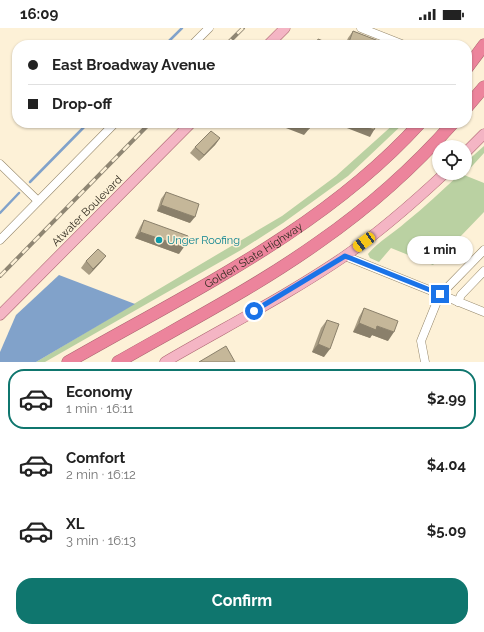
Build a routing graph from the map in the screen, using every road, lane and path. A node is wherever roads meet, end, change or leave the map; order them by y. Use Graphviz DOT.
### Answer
graph roads {
  1 [pos="209,28"];
  2 [pos="285,28"];
  3 [pos="361,28"];
  4 [pos="197,40"];
  5 [pos="273,40"];
  6 [pos="391,40"];
  7 [pos="484,45"];
  8 [pos="472,61"];
  9 [pos="484,87"];
  10 [pos="484,98"];
  11 [pos="472,101"];
  12 [pos="472,109"];
  13 [pos="110,128"];
  14 [pos="186,128"];
  15 [pos="415,128"];
  16 [pos="448,128"];
  17 [pos="453,128"];
  18 [pos="484,135"];
  19 [pos="472,146"];
  20 [pos="425,154"];
  21 [pos="0,164"];
  22 [pos="438,180"];
  23 [pos="38,201"];
  24 [pos="0,240"];
  25 [pos="484,250"];
  26 [pos="345,256"];
  27 [pos="484,271"];
  28 [pos="441,295"];
  29 [pos="458,302"];
  30 [pos="484,312"];
  31 [pos="0,315"];
  32 [pos="68,362"];
  33 [pos="118,362"];
  34 [pos="165,362"];
  35 [pos="425,362"];
  1 -- 4 [label="street"];
  2 -- 5 [label="main road"];
  3 -- 6 [label="street"];
  7 -- 8 [label="highway"];
  9 -- 11 [label="highway"];
  10 -- 12 [label="highway"];
  13 -- 23 [label="street"];
  14 -- 31 [label="main road, Atwater Boulevard"];
  15 -- 32 [label="highway, Golden State Highway"];
  16 -- 20 [label="highway"];
  17 -- 20 [label="highway"];
  18 -- 19 [label="main road"];
  20 -- 33 [label="highway"];
  21 -- 23 [label="street"];
  22 -- 26 [label="main road"];
  23 -- 24 [label="street"];
  25 -- 28 [label="street"];
  26 -- 28 [label="street"];
  26 -- 34 [label="main road"];
  27 -- 29 [label="street"];
  28 -- 29 [label="street"];
  28 -- 35 [label="street"];
  29 -- 30 [label="street"];
}
